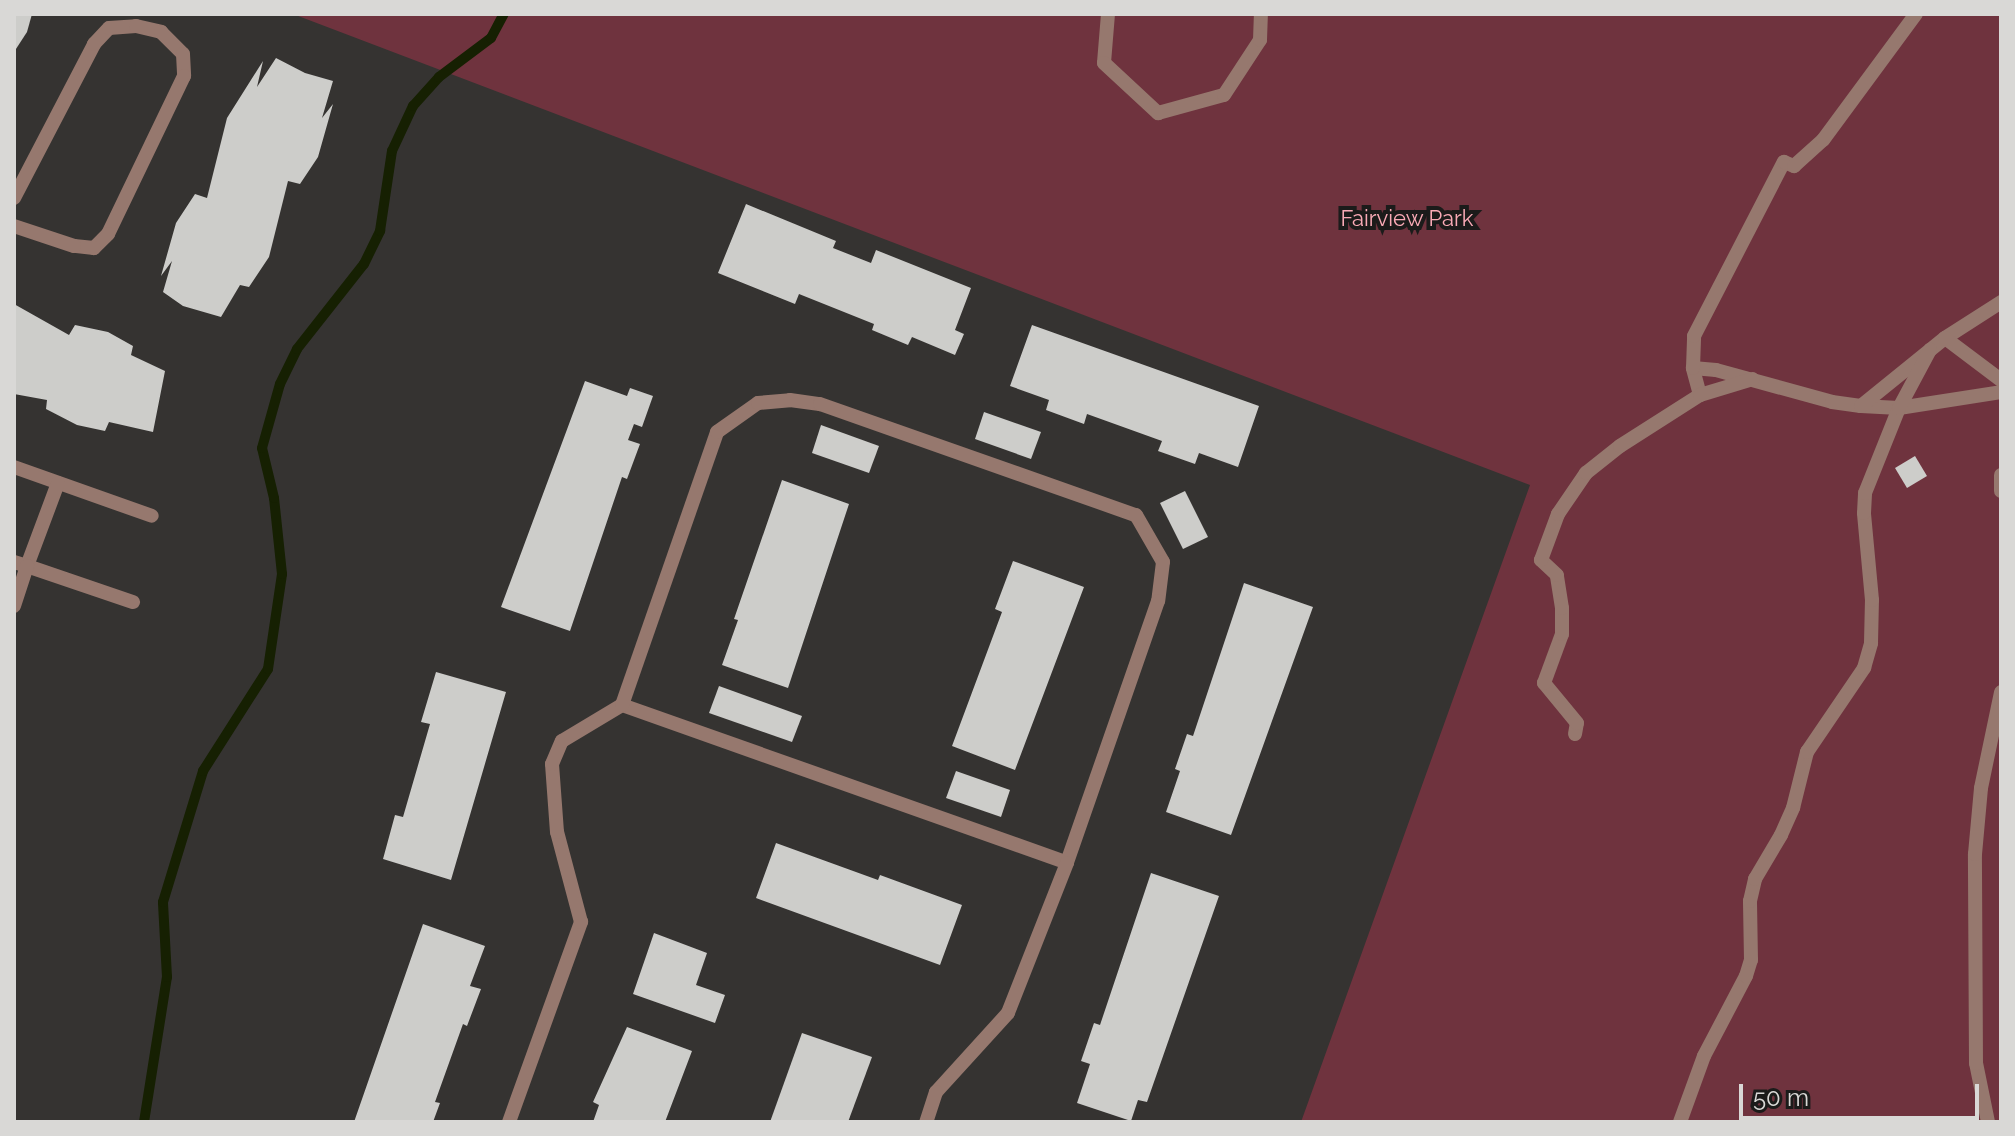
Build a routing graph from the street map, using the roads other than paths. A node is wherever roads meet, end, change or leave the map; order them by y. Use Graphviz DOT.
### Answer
graph roads {
  1 [pos="1108,14"];
  2 [pos="1261,14"];
  3 [pos="1916,14"];
  4 [pos="14,198"];
  5 [pos="14,226"];
  6 [pos="2001,302"];
  7 [pos="1945,338"];
  8 [pos="1930,350"];
  9 [pos="1693,368"];
  10 [pos="1753,379"];
  11 [pos="2001,380"];
  12 [pos="2001,392"];
  13 [pos="1700,395"];
  14 [pos="1861,406"];
  15 [pos="1899,408"];
  16 [pos="14,467"];
  17 [pos="2001,475"];
  18 [pos="58,483"];
  19 [pos="2001,491"];
  20 [pos="152,516"];
  21 [pos="20,564"];
  22 [pos="133,602"];
  23 [pos="14,606"];
  24 [pos="2001,692"];
  25 [pos="622,705"];
  26 [pos="1575,734"];
  27 [pos="1067,863"];
  28 [pos="509,1122"];
  29 [pos="926,1122"];
  30 [pos="1680,1122"];
  31 [pos="1988,1122"];
  1 -- 2 [label="lane"];
  3 -- 9 [label="lane"];
  4 -- 5 [label="lane"];
  6 -- 7 [label="lane"];
  7 -- 8 [label="lane"];
  7 -- 11 [label="lane"];
  8 -- 14 [label="lane"];
  8 -- 15 [label="lane"];
  9 -- 10 [label="lane"];
  9 -- 13 [label="lane"];
  10 -- 13 [label="lane"];
  10 -- 14 [label="lane"];
  12 -- 15 [label="lane"];
  13 -- 26 [label="lane"];
  14 -- 15 [label="lane"];
  15 -- 30 [label="lane"];
  16 -- 18 [label="lane"];
  17 -- 19 [label="lane"];
  18 -- 20 [label="lane"];
  18 -- 21 [label="lane"];
  21 -- 22 [label="lane"];
  21 -- 23 [label="lane"];
  24 -- 31 [label="lane"];
  25 -- 27 [label="lane"];
  25 -- 27 [label="lane"];
  25 -- 28 [label="lane"];
  27 -- 29 [label="lane"];
}
